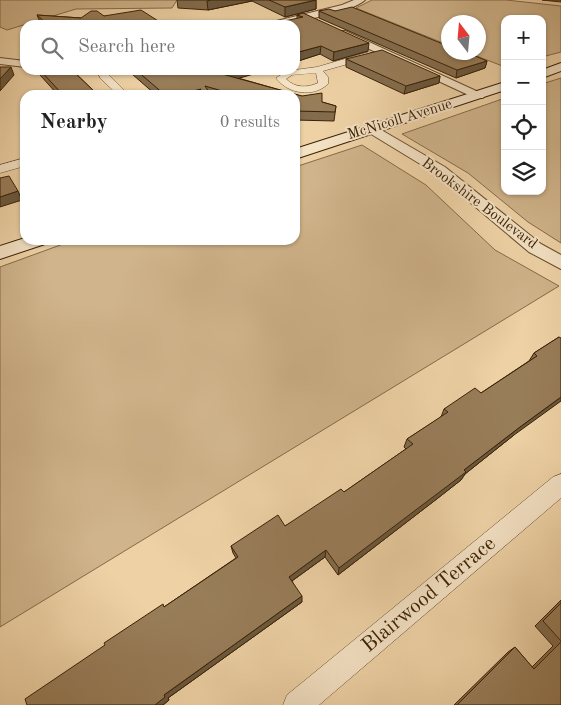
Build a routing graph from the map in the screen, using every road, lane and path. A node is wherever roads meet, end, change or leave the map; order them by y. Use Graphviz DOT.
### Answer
graph roads {
  1 [pos="361,0"];
  2 [pos="304,16"];
  3 [pos="287,20"];
  4 [pos="382,52"];
  5 [pos="0,62"];
  6 [pos="20,64"];
  7 [pos="561,67"];
  8 [pos="318,70"];
  9 [pos="546,73"];
  10 [pos="103,75"];
  11 [pos="501,87"];
  12 [pos="118,90"];
  13 [pos="479,95"];
  14 [pos="371,128"];
  15 [pos="300,152"];
  16 [pos="20,163"];
  17 [pos="0,169"];
  18 [pos="23,245"];
  19 [pos="0,253"];
  20 [pos="561,263"];
  21 [pos="561,484"];
  22 [pos="297,705"];
  1 -- 2 [label="street"];
  2 -- 3 [label="street"];
  2 -- 4 [label="street"];
  4 -- 8 [label="street"];
  4 -- 13 [label="street"];
  5 -- 6 [label="street"];
  7 -- 9 [label="main road"];
  10 -- 12 [label="street"];
  11 -- 13 [label="main road, McNicoll Avenue"];
  13 -- 14 [label="main road, McNicoll Avenue"];
  14 -- 15 [label="main road, McNicoll Avenue"];
  14 -- 20 [label="street, Brookshire Boulevard"];
  16 -- 17 [label="street"];
  18 -- 19 [label="main road"];
  21 -- 22 [label="street, Blairwood Terrace"];
}
